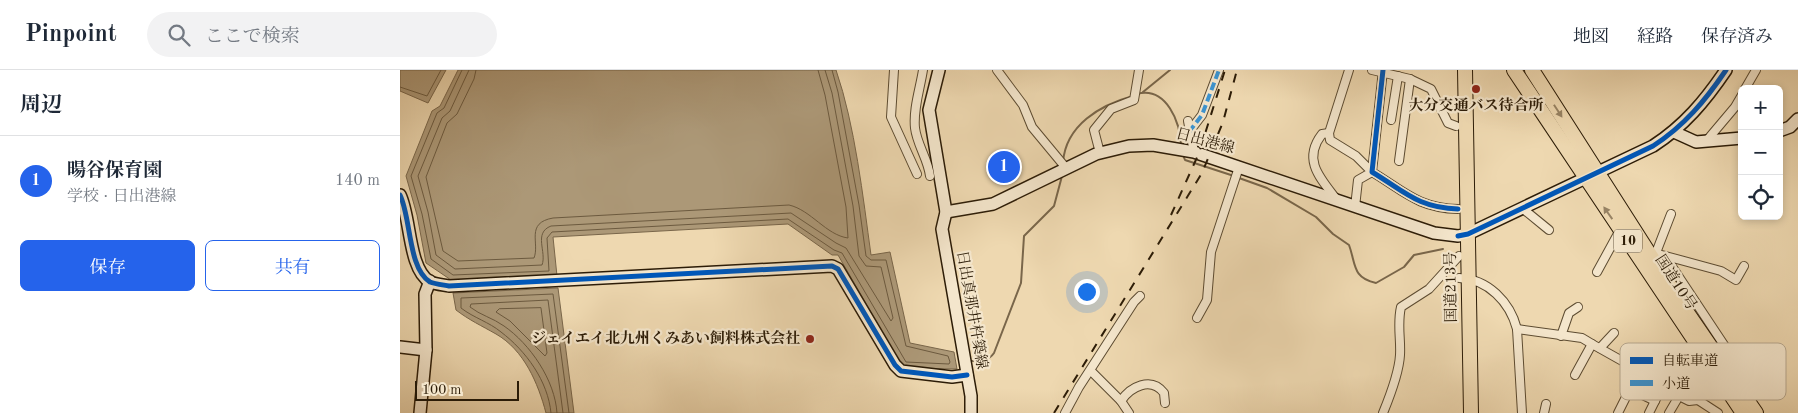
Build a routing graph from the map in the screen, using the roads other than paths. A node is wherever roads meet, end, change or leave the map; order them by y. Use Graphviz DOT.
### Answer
graph roads {
  1 [pos="894,70"];
  2 [pos="923,70"];
  3 [pos="939,70"];
  4 [pos="997,70"];
  5 [pos="1139,70"];
  6 [pos="1219,70"];
  7 [pos="1348,70"];
  8 [pos="1372,70"];
  9 [pos="1455,70"];
  10 [pos="1464,70"];
  11 [pos="1514,70"];
  12 [pos="1532,70"];
  13 [pos="1726,70"];
  14 [pos="1756,70"];
  15 [pos="1383,71"];
  16 [pos="1398,76"];
  17 [pos="1410,79"];
  18 [pos="1747,85"];
  19 [pos="1738,100"];
  20 [pos="1798,119"];
  21 [pos="1391,120"];
  22 [pos="1188,121"];
  23 [pos="1456,126"];
  24 [pos="1783,130"];
  25 [pos="1189,132"];
  26 [pos="1674,132"];
  27 [pos="1329,133"];
  28 [pos="1738,138"];
  29 [pos="1708,139"];
  30 [pos="1194,152"];
  31 [pos="1100,153"];
  32 [pos="1399,161"];
  33 [pos="1240,167"];
  34 [pos="1065,169"];
  35 [pos="1372,172"];
  36 [pos="917,174"];
  37 [pos="1592,175"];
  38 [pos="930,176"];
  39 [pos="400,195"];
  40 [pos="1338,201"];
  41 [pos="1355,207"];
  42 [pos="1522,208"];
  43 [pos="1458,209"];
  44 [pos="946,212"];
  45 [pos="1671,214"];
  46 [pos="1549,230"];
  47 [pos="1620,230"];
  48 [pos="1463,235"];
  49 [pos="1458,256"];
  50 [pos="1659,257"];
  51 [pos="1744,266"];
  52 [pos="1597,272"];
  53 [pos="1464,278"];
  54 [pos="430,282"];
  55 [pos="1140,296"];
  56 [pos="1578,307"];
  57 [pos="1197,318"];
  58 [pos="1517,329"];
  59 [pos="1614,333"];
  60 [pos="1561,336"];
  61 [pos="1694,343"];
  62 [pos="1712,343"];
  63 [pos="1721,343"];
  64 [pos="1592,344"];
  65 [pos="400,346"];
  66 [pos="1600,348"];
  67 [pos="426,350"];
  68 [pos="1620,359"];
  69 [pos="1091,371"];
  70 [pos="967,375"];
  71 [pos="1575,375"];
  72 [pos="1624,400"];
  73 [pos="1677,400"];
  74 [pos="1687,400"];
  75 [pos="1698,400"];
  76 [pos="1733,400"];
  77 [pos="1748,400"];
  78 [pos="1121,401"];
  79 [pos="1655,401"];
  80 [pos="1165,403"];
  81 [pos="1546,404"];
  82 [pos="420,413"];
  83 [pos="971,413"];
  84 [pos="1065,413"];
  85 [pos="1129,413"];
  86 [pos="1383,413"];
  87 [pos="1462,413"];
  88 [pos="1471,413"];
  89 [pos="1522,413"];
  90 [pos="1544,413"];
  91 [pos="1618,413"];
  92 [pos="1649,413"];
  93 [pos="1669,413"];
  94 [pos="1718,413"];
  95 [pos="1743,413"];
  96 [pos="1756,413"];
  1 -- 36 [label="street"];
  2 -- 38 [label="street"];
  3 -- 44 [label="street, 日出真那井杵築線"];
  4 -- 34 [label="street"];
  5 -- 31 [label="street"];
  6 -- 25 [label="street"];
  7 -- 27 [label="street"];
  8 -- 15 [label="street"];
  9 -- 23 [label="highway, 国道213号"];
  10 -- 48 [label="highway, 国道213号"];
  11 -- 37 [label="highway, 国道10号 / 10"];
  12 -- 37 [label="highway, 国道10号 / 10, one-way"];
  13 -- 26 [label="street"];
  14 -- 18 [label="street"];
  15 -- 16 [label="street"];
  15 -- 35 [label="street"];
  16 -- 17 [label="street"];
  16 -- 21 [label="street"];
  17 -- 23 [label="street"];
  17 -- 32 [label="street"];
  19 -- 29 [label="street"];
  20 -- 24 [label="street"];
  22 -- 25 [label="street"];
  23 -- 43 [label="highway, 国道213号"];
  25 -- 30 [label="street"];
  26 -- 29 [label="street"];
  26 -- 37 [label="street"];
  27 -- 35 [label="street"];
  27 -- 40 [label="street"];
  28 -- 29 [label="street"];
  30 -- 31 [label="street, 日出港線"];
  30 -- 33 [label="street, 日出港線"];
  31 -- 34 [label="street, 日出港線"];
  33 -- 40 [label="street, 日出港線"];
  33 -- 57 [label="street"];
  34 -- 44 [label="street, 日出港線"];
  35 -- 41 [label="street"];
  35 -- 43 [label="street"];
  37 -- 42 [label="street"];
  47 -- 37 [label="highway, 国道10号 / 10, one-way"];
  37 -- 50 [label="highway, 国道10号 / 10"];
  39 -- 54 [label="street"];
  40 -- 41 [label="street, 日出港線"];
  41 -- 48 [label="street, 日出港線"];
  42 -- 46 [label="street"];
  42 -- 48 [label="street"];
  43 -- 48 [label="highway, 国道213号"];
  44 -- 70 [label="street, 日出真那井杵築線"];
  45 -- 50 [label="street"];
  47 -- 52 [label="street"];
  47 -- 61 [label="highway, 国道10号 / 10"];
  48 -- 49 [label="highway, 国道213号"];
  48 -- 53 [label="highway, 国道213号"];
  49 -- 53 [label="highway, 国道213号"];
  49 -- 86 [label="street"];
  50 -- 51 [label="street"];
  50 -- 62 [label="highway, 国道10号 / 10"];
  50 -- 63 [label="street"];
  53 -- 58 [label="street"];
  53 -- 87 [label="highway, 国道213号"];
  53 -- 88 [label="highway, 国道213号"];
  54 -- 67 [label="street"];
  54 -- 70 [label="street"];
  55 -- 69 [label="street"];
  56 -- 60 [label="street"];
  58 -- 60 [label="street"];
  58 -- 89 [label="street"];
  59 -- 66 [label="street"];
  60 -- 64 [label="street"];
  64 -- 66 [label="street"];
  64 -- 71 [label="street"];
  65 -- 67 [label="street"];
  66 -- 68 [label="street"];
  67 -- 82 [label="street"];
  69 -- 78 [label="street"];
  69 -- 84 [label="street"];
  70 -- 83 [label="street, 日出真那井杵築線"];
  72 -- 91 [label="street"];
  73 -- 93 [label="street"];
  74 -- 75 [label="street"];
  75 -- 94 [label="street"];
  76 -- 95 [label="highway, 国道10号 / 10"];
  77 -- 96 [label="highway, 国道10号 / 10"];
  78 -- 80 [label="street"];
  78 -- 85 [label="street"];
  79 -- 92 [label="street"];
  81 -- 90 [label="street"];
}
